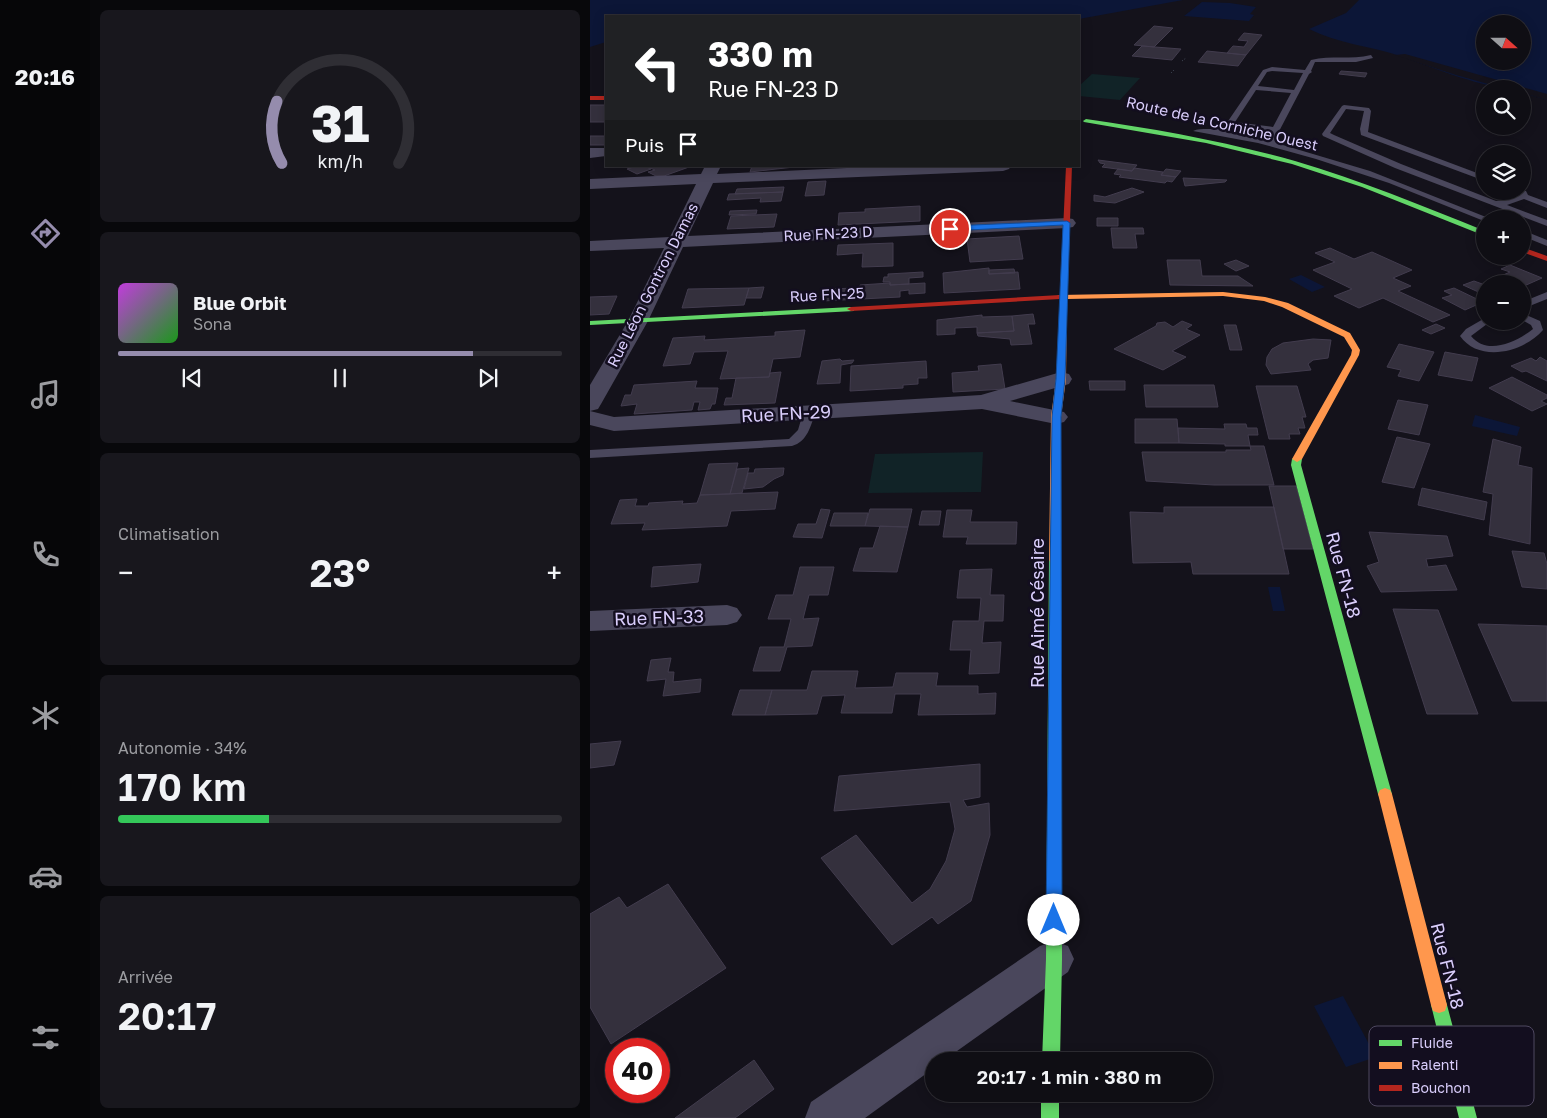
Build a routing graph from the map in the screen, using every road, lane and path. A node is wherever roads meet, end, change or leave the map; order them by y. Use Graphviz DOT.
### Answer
graph roads {
  1 [pos="1186,58"];
  2 [pos="1370,58"];
  3 [pos="1182,62"];
  4 [pos="1174,70"];
  5 [pos="1309,72"];
  6 [pos="1171,73"];
  7 [pos="1255,88"];
  8 [pos="1297,92"];
  9 [pos="590,94"];
  10 [pos="605,94"];
  11 [pos="590,98"];
  12 [pos="605,98"];
  13 [pos="1082,122"];
  14 [pos="1230,124"];
  15 [pos="1117,125"];
  16 [pos="1275,129"];
  17 [pos="1080,132"];
  18 [pos="1197,132"];
  19 [pos="1215,132"];
  20 [pos="1273,144"];
  21 [pos="590,152"];
  22 [pos="605,152"];
  23 [pos="1398,166"];
  24 [pos="961,167"];
  25 [pos="1069,167"];
  26 [pos="710,173"];
  27 [pos="1416,173"];
  28 [pos="1370,174"];
  29 [pos="1476,176"];
  30 [pos="590,184"];
  31 [pos="1397,184"];
  32 [pos="1531,198"];
  33 [pos="1511,200"];
  34 [pos="1496,203"];
  35 [pos="1547,205"];
  36 [pos="1476,215"];
  37 [pos="1476,222"];
  38 [pos="1067,223"];
  39 [pos="1547,223"];
  40 [pos="1476,230"];
  41 [pos="1531,237"];
  42 [pos="677,242"];
  43 [pos="1547,243"];
  44 [pos="1531,245"];
  45 [pos="590,246"];
  46 [pos="1547,251"];
  47 [pos="1531,253"];
  48 [pos="1547,259"];
  49 [pos="1547,295"];
  50 [pos="1065,297"];
  51 [pos="1531,302"];
  52 [pos="1531,320"];
  53 [pos="638,321"];
  54 [pos="590,323"];
  55 [pos="1476,327"];
  56 [pos="1061,379"];
  57 [pos="982,402"];
  58 [pos="590,405"];
  59 [pos="809,413"];
  60 [pos="1056,417"];
  61 [pos="590,454"];
  62 [pos="727,615"];
  63 [pos="590,620"];
  64 [pos="1054,959"];
  65 [pos="1444,1026"];
  66 [pos="1051,1052"];
  67 [pos="1050,1102"];
  68 [pos="827,1118"];
  69 [pos="1050,1118"];
  1 -- 3 [label="path"];
  2 -- 5 [label="lane"];
  4 -- 6 [label="path"];
  5 -- 7 [label="lane"];
  5 -- 8 [label="lane"];
  7 -- 8 [label="lane"];
  7 -- 14 [label="lane"];
  8 -- 16 [label="lane"];
  9 -- 10 [label="main road"];
  11 -- 12 [label="main road"];
  13 -- 15 [label="main road, Route de la Corniche Ouest"];
  13 -- 18 [label="main road, Route de la Corniche Ouest"];
  14 -- 16 [label="lane"];
  14 -- 19 [label="lane"];
  15 -- 17 [label="main road"];
  15 -- 40 [label="main road, Route de la Corniche Ouest"];
  16 -- 20 [label="lane"];
  18 -- 19 [label="lane"];
  18 -- 37 [label="main road, Route de la Corniche Ouest"];
  19 -- 20 [label="lane"];
  20 -- 28 [label="lane"];
  21 -- 22 [label="street"];
  23 -- 27 [label="lane"];
  23 -- 28 [label="lane"];
  23 -- 29 [label="lane"];
  24 -- 26 [label="street"];
  25 -- 38 [label="main road, Rue Aimé Césaire"];
  26 -- 30 [label="street"];
  26 -- 42 [label="street, Rue Léon Gontron Damas"];
  27 -- 31 [label="lane"];
  27 -- 34 [label="lane"];
  28 -- 31 [label="lane"];
  31 -- 36 [label="lane"];
  32 -- 35 [label="lane"];
  33 -- 34 [label="lane"];
  34 -- 39 [label="lane"];
  38 -- 42 [label="street, Rue FN-23 D"];
  38 -- 50 [label="main road, Rue Aimé Césaire"];
  41 -- 43 [label="lane"];
  42 -- 45 [label="street, Rue FN-23 D"];
  42 -- 53 [label="street, Rue Léon Gontron Damas"];
  44 -- 46 [label="main road"];
  47 -- 48 [label="main road"];
  49 -- 51 [label="lane"];
  50 -- 53 [label="main road, Rue FN-25"];
  50 -- 56 [label="main road, Rue Aimé Césaire"];
  50 -- 65 [label="main road, Rue FN-18"];
  52 -- 55 [label="lane"];
  53 -- 54 [label="main road, Rue FN-25"];
  53 -- 58 [label="street, Rue Léon Gontron Damas"];
  56 -- 57 [label="street"];
  56 -- 60 [label="main road, Rue Aimé Césaire"];
  57 -- 59 [label="street, Rue FN-29"];
  57 -- 60 [label="street"];
  58 -- 59 [label="street, Rue FN-29"];
  59 -- 61 [label="lane"];
  60 -- 64 [label="main road, Rue Aimé Césaire"];
  62 -- 63 [label="street, Rue FN-33"];
  64 -- 66 [label="main road, Rue Aimé Césaire"];
  64 -- 68 [label="street"];
  67 -- 69 [label="main road"];
}
